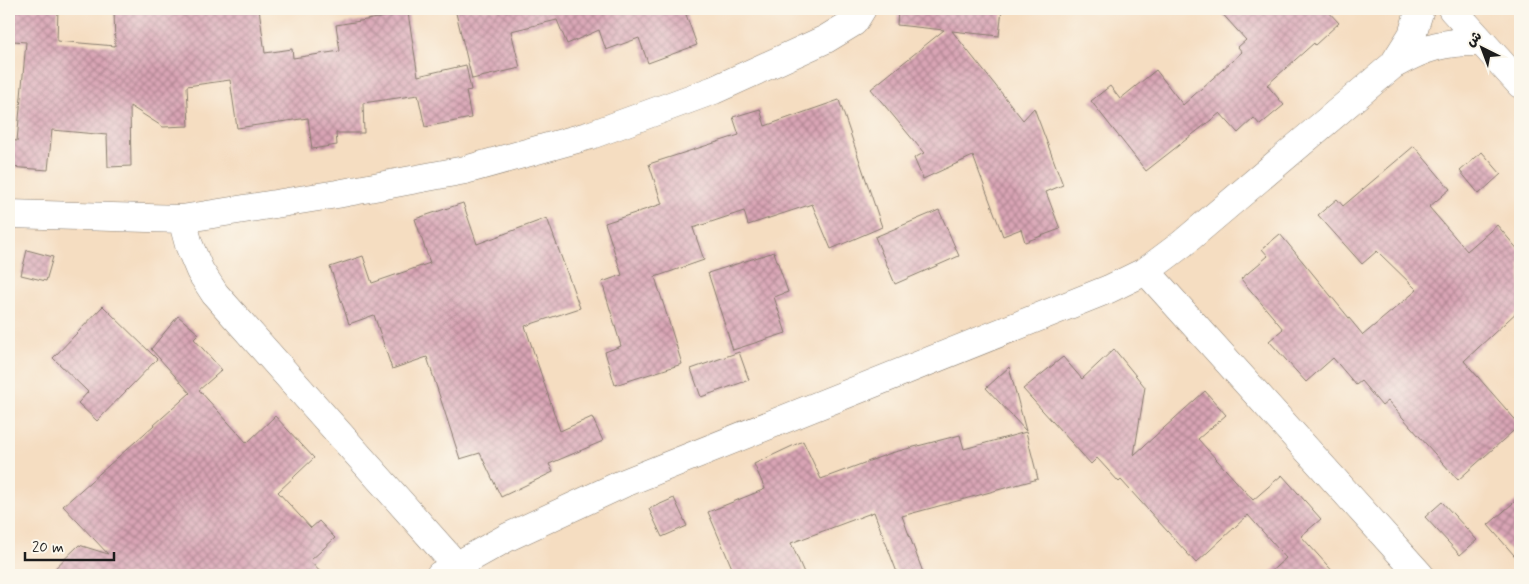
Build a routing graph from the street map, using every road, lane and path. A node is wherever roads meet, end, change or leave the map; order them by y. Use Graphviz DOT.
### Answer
graph roads {
  1 [pos="862,9"];
  2 [pos="1420,9"];
  3 [pos="1452,9"];
  4 [pos="1482,42"];
  5 [pos="1393,65"];
  6 [pos="1520,84"];
  7 [pos="9,214"];
  8 [pos="182,218"];
  9 [pos="1146,271"];
  10 [pos="448,570"];
  11 [pos="1420,575"];
  1 -- 8 [label="street"];
  2 -- 5 [label="street"];
  3 -- 4 [label="street"];
  4 -- 5 [label="street"];
  4 -- 6 [label="street"];
  5 -- 9 [label="street"];
  7 -- 8 [label="street"];
  8 -- 10 [label="street"];
  9 -- 10 [label="street"];
  9 -- 11 [label="street"];
}
